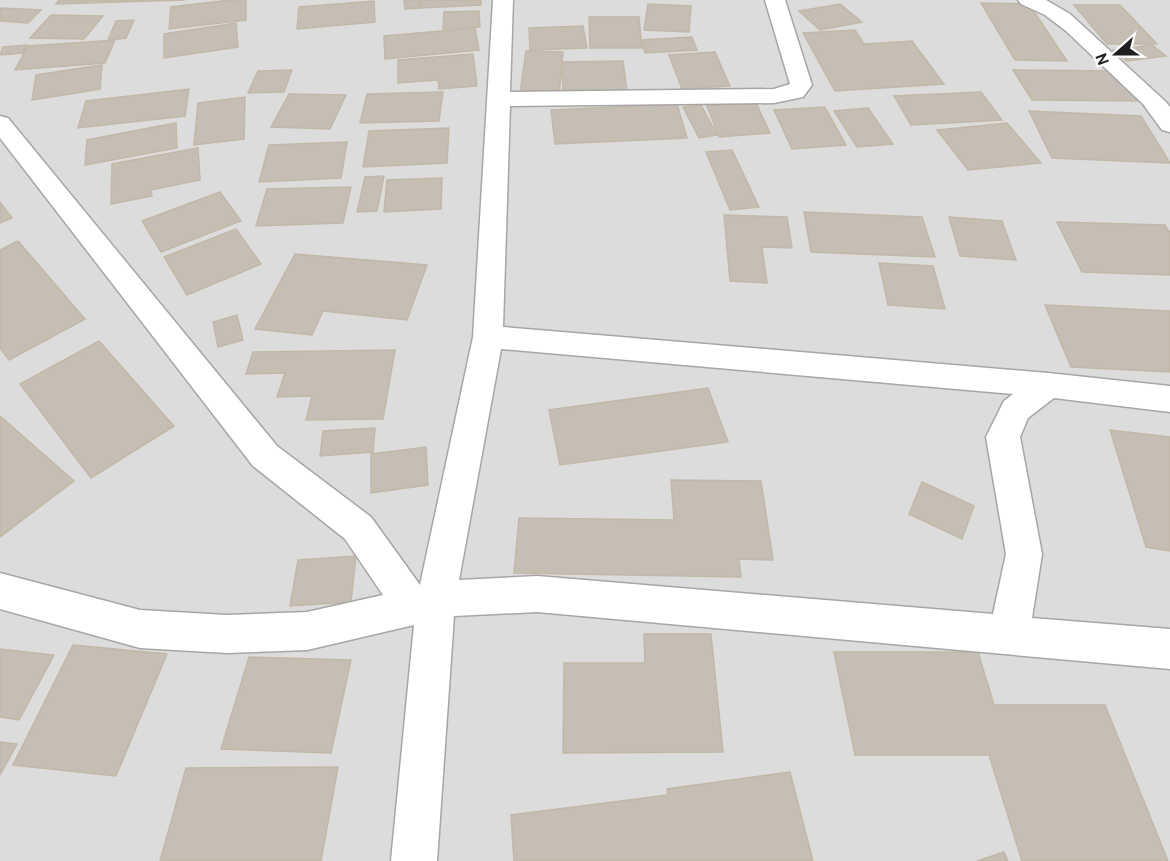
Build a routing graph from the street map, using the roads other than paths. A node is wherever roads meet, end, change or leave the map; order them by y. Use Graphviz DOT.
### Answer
graph roads {
  1 [pos="503,0"];
  2 [pos="775,0"];
  3 [pos="1028,0"];
  4 [pos="497,99"];
  5 [pos="1170,125"];
  6 [pos="1,128"];
  7 [pos="488,337"];
  8 [pos="1048,385"];
  9 [pos="1170,399"];
  10 [pos="0,591"];
  11 [pos="424,603"];
  12 [pos="1009,634"];
  13 [pos="1170,649"];
  14 [pos="414,861"];
  1 -- 4 [label="street"];
  2 -- 4 [label="street"];
  3 -- 5 [label="street"];
  4 -- 7 [label="street"];
  6 -- 11 [label="street"];
  7 -- 8 [label="street"];
  7 -- 11 [label="street"];
  8 -- 9 [label="street"];
  8 -- 12 [label="street"];
  10 -- 11 [label="street"];
  11 -- 12 [label="street"];
  11 -- 14 [label="street"];
  12 -- 13 [label="street"];
}
